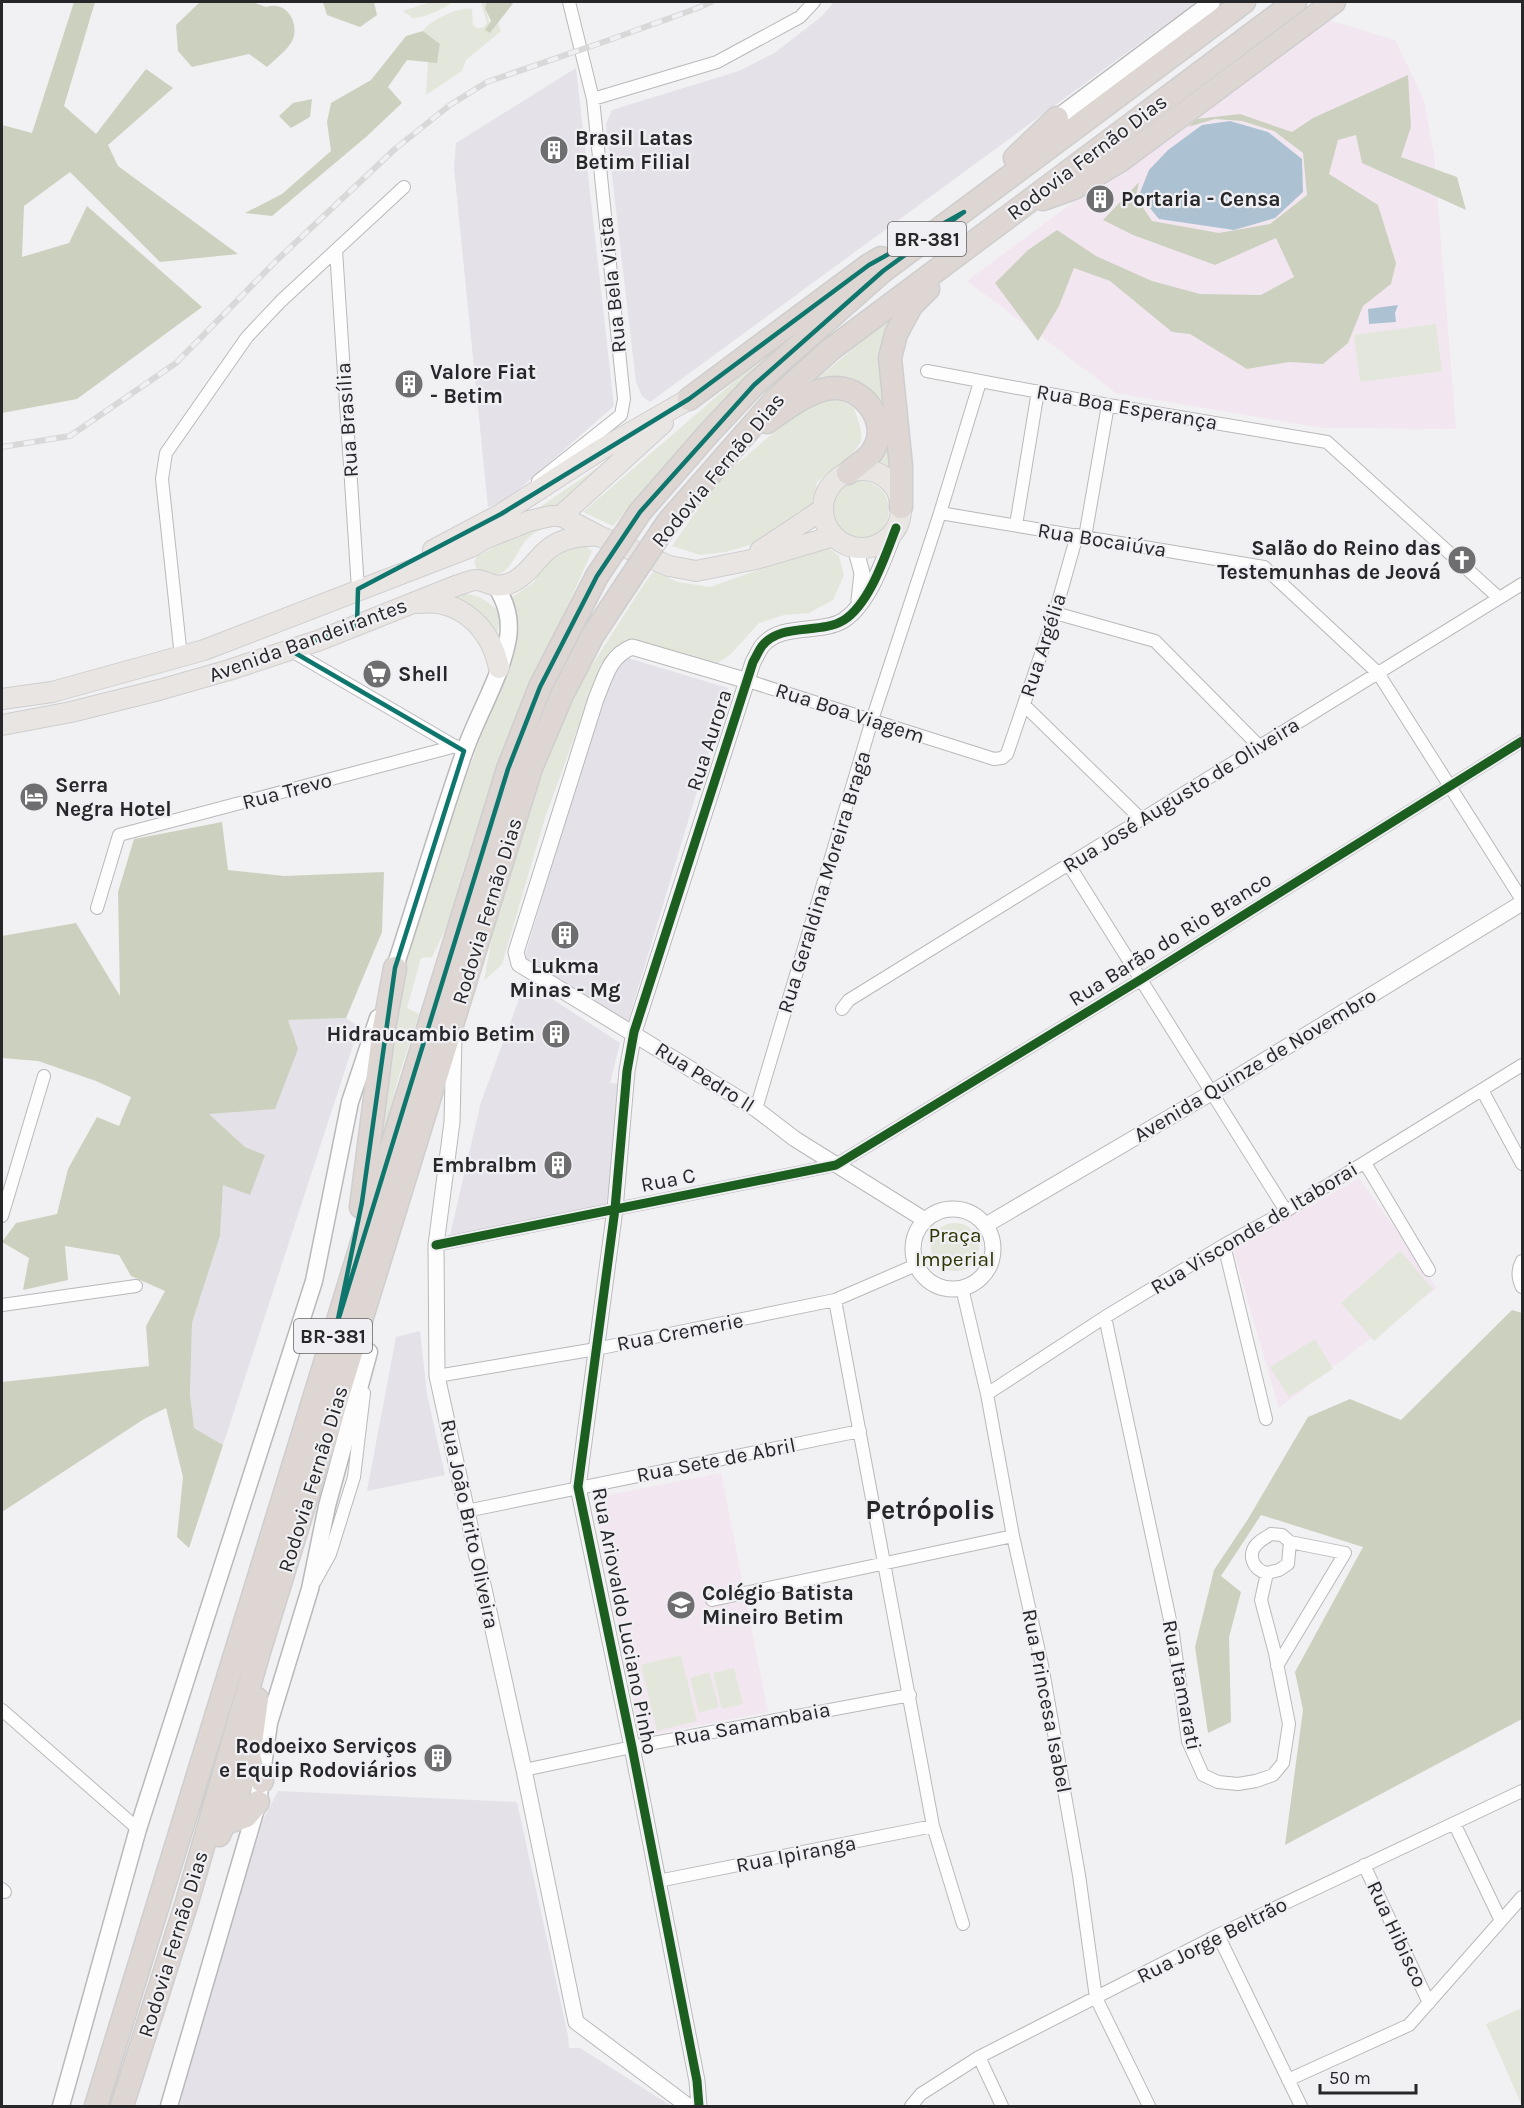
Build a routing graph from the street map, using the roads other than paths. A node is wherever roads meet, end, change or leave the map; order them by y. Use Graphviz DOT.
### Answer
graph roads {
  1 [pos="814,2"];
  2 [pos="1212,2"];
  3 [pos="1244,2"];
  4 [pos="1295,2"];
  5 [pos="1334,2"];
  6 [pos="570,3"];
  7 [pos="593,99"];
  8 [pos="1057,118"];
  9 [pos="404,187"];
  10 [pos="985,195"];
  11 [pos="1016,210"];
  12 [pos="964,212"];
  13 [pos="985,234"];
  14 [pos="336,250"];
  15 [pos="927,371"];
  16 [pos="980,382"];
  17 [pos="1038,391"];
  18 [pos="689,399"];
  19 [pos="1108,405"];
  20 [pos="729,450"];
  21 [pos="848,473"];
  22 [pos="823,509"];
  23 [pos="940,513"];
  24 [pos="501,514"];
  25 [pos="561,516"];
  26 [pos="899,518"];
  27 [pos="1016,525"];
  28 [pos="598,536"];
  29 [pos="834,536"];
  30 [pos="1081,536"];
  31 [pos="471,547"];
  32 [pos="855,547"];
  33 [pos="735,563"];
  34 [pos="477,580"];
  35 [pos="1522,584"];
  36 [pos="496,586"];
  37 [pos="358,590"];
  38 [pos="1498,598"];
  39 [pos="411,604"];
  40 [pos="857,609"];
  41 [pos="1055,613"];
  42 [pos="357,625"];
  43 [pos="290,650"];
  44 [pos="621,651"];
  45 [pos="181,657"];
  46 [pos="499,668"];
  47 [pos="1378,672"];
  48 [pos="748,681"];
  49 [pos="2,699"];
  50 [pos="1024,705"];
  51 [pos="872,720"];
  52 [pos="2,725"];
  53 [pos="1522,741"];
  54 [pos="1259,746"];
  55 [pos="460,749"];
  56 [pos="1007,754"];
  57 [pos="1449,787"];
  58 [pos="1142,819"];
  59 [pos="1069,865"];
  60 [pos="1522,902"];
  61 [pos="97,908"];
  62 [pos="395,968"];
  63 [pos="1140,980"];
  64 [pos="842,1009"];
  65 [pos="454,1019"];
  66 [pos="634,1032"];
  67 [pos="1522,1065"];
  68 [pos="44,1076"];
  69 [pos="1482,1090"];
  70 [pos="1211,1092"];
  71 [pos="756,1108"];
  72 [pos="1365,1162"];
  73 [pos="1522,1164"];
  74 [pos="836,1165"];
  75 [pos="615,1209"];
  76 [pos="1286,1211"];
  77 [pos="2,1216"];
  78 [pos="925,1220"];
  79 [pos="986,1225"];
  80 [pos="436,1245"];
  81 [pos="1224,1245"];
  82 [pos="1522,1261"];
  83 [pos="916,1265"];
  84 [pos="1429,1270"];
  85 [pos="136,1286"];
  86 [pos="1522,1287"];
  87 [pos="962,1288"];
  88 [pos="835,1300"];
  89 [pos="2,1305"];
  90 [pos="366,1305"];
  91 [pos="1105,1317"];
  92 [pos="337,1324"];
  93 [pos="596,1348"];
  94 [pos="369,1352"];
  95 [pos="437,1376"];
  96 [pos="987,1394"];
  97 [pos="1266,1419"];
  98 [pos="860,1431"];
  99 [pos="578,1487"];
  100 [pos="466,1511"];
  101 [pos="1013,1536"];
  102 [pos="1290,1542"];
  103 [pos="885,1562"];
  104 [pos="1267,1573"];
  105 [pos="712,1600"];
  106 [pos="258,1655"];
  107 [pos="1277,1666"];
  108 [pos="910,1695"];
  109 [pos="2,1710"];
  110 [pos="632,1747"];
  111 [pos="249,1757"];
  112 [pos="524,1770"];
  113 [pos="1522,1791"];
  114 [pos="260,1792"];
  115 [pos="1454,1823"];
  116 [pos="223,1824"];
  117 [pos="933,1826"];
  118 [pos="138,1829"];
  119 [pos="1364,1865"];
  120 [pos="658,1881"];
  121 [pos="1522,1897"];
  122 [pos="187,1902"];
  123 [pos="1501,1921"];
  124 [pos="963,1924"];
  125 [pos="1218,1935"];
  126 [pos="1096,1998"];
  127 [pos="1430,2003"];
  128 [pos="979,2057"];
  129 [pos="1288,2080"];
  130 [pos="63,2100"];
  131 [pos="96,2106"];
  132 [pos="122,2106"];
  133 [pos="169,2106"];
  134 [pos="688,2106"];
  135 [pos="699,2106"];
  136 [pos="911,2106"];
  137 [pos="1002,2106"];
  138 [pos="1149,2106"];
  139 [pos="1301,2106"];
  1 -- 7 [label="street"];
  2 -- 8 [label="main road, BR-381"];
  3 -- 10 [label="highway, Rodovia Fernão Dias / BR-381"];
  4 -- 11 [label="highway, Rodovia Fernão Dias / BR-381"];
  5 -- 11 [label="highway"];
  6 -- 7 [label="street, Rua Bela Vista"];
  7 -- 24 [label="street, Rua Bela Vista"];
  8 -- 10 [label="highway, BR-381"];
  9 -- 14 [label="street"];
  10 -- 12 [label="highway, Rodovia Fernão Dias / BR-381"];
  11 -- 13 [label="highway, Rodovia Fernão Dias / BR-381"];
  12 -- 18 [label="highway"];
  12 -- 92 [label="highway, Rodovia Fernão Dias / BR-381, bridge"];
  13 -- 20 [label="highway, Rodovia Fernão Dias / BR-381"];
  13 -- 26 [label="highway"];
  14 -- 37 [label="street, Rua Brasília"];
  14 -- 45 [label="street"];
  15 -- 16 [label="street, Rua Boa Esperança"];
  16 -- 17 [label="street, Rua Boa Esperança"];
  16 -- 23 [label="street, Rua Geraldina Moreira Braga"];
  17 -- 19 [label="street, Rua Boa Esperança"];
  17 -- 27 [label="street"];
  18 -- 24 [label="main road"];
  18 -- 25 [label="main road"];
  19 -- 30 [label="street, Rua Argélia"];
  19 -- 38 [label="street, Rua Boa Esperança"];
  20 -- 21 [label="highway, BR-381"];
  20 -- 65 [label="highway, Rodovia Fernão Dias / BR-381, bridge"];
  21 -- 22 [label="main road"];
  21 -- 26 [label="main road"];
  22 -- 29 [label="main road"];
  22 -- 33 [label="main road"];
  23 -- 27 [label="street, Rua Bocaiúva"];
  23 -- 51 [label="street, Rua Geraldina Moreira Braga"];
  24 -- 37 [label="main road"];
  25 -- 28 [label="main road"];
  25 -- 31 [label="main road, Avenida Bandeirantes"];
  26 -- 32 [label="main road"];
  26 -- 40 [label="street, Rua Aurora"];
  27 -- 30 [label="street, Rua Bocaiúva"];
  28 -- 33 [label="main road"];
  28 -- 36 [label="main road"];
  29 -- 32 [label="main road"];
  29 -- 33 [label="main road"];
  30 -- 41 [label="street, Rua Argélia"];
  30 -- 47 [label="street, Rua Bocaiúva"];
  31 -- 34 [label="main road"];
  31 -- 37 [label="main road, Avenida Bandeirantes"];
  32 -- 40 [label="street"];
  34 -- 36 [label="main road"];
  34 -- 39 [label="main road, Avenida Bandeirantes"];
  35 -- 38 [label="street, Rua José Augusto de Oliveira"];
  36 -- 46 [label="main road, BR-381"];
  37 -- 42 [label="main road"];
  37 -- 45 [label="main road, Avenida Bandeirantes"];
  38 -- 47 [label="street, Rua José Augusto de Oliveira"];
  39 -- 42 [label="main road, Avenida Bandeirantes"];
  39 -- 46 [label="main road"];
  40 -- 48 [label="street, Rua Aurora"];
  41 -- 50 [label="street, Rua Argélia"];
  41 -- 54 [label="street"];
  42 -- 43 [label="main road, Avenida Bandeirantes"];
  43 -- 52 [label="main road, Avenida Bandeirantes"];
  43 -- 55 [label="street"];
  44 -- 48 [label="street, Rua Boa Viagem"];
  44 -- 66 [label="street, Rua Pedro II"];
  45 -- 49 [label="main road, Avenida Bandeirantes"];
  46 -- 55 [label="main road, BR-381"];
  47 -- 54 [label="street, Rua José Augusto de Oliveira"];
  47 -- 57 [label="street"];
  48 -- 51 [label="street, Rua Boa Viagem"];
  48 -- 66 [label="street, Rua Aurora"];
  50 -- 56 [label="street, Rua Argélia"];
  50 -- 58 [label="street"];
  51 -- 56 [label="street, Rua Boa Viagem"];
  51 -- 71 [label="street, Rua Geraldina Moreira Braga"];
  53 -- 57 [label="street, Rua Barão do Rio Branco"];
  54 -- 58 [label="street, Rua José Augusto de Oliveira"];
  55 -- 61 [label="street, Rua Trevo"];
  55 -- 62 [label="main road, BR-381"];
  57 -- 60 [label="street"];
  57 -- 63 [label="street, Rua Barão do Rio Branco"];
  58 -- 59 [label="street, Rua José Augusto de Oliveira"];
  59 -- 63 [label="street"];
  59 -- 64 [label="street, Rua José Augusto de Oliveira"];
  60 -- 70 [label="street, Avenida Quinze de Novembro"];
  62 -- 92 [label="highway, BR-381"];
  62 -- 118 [label="main road, BR-381"];
  63 -- 70 [label="street"];
  63 -- 74 [label="street, Rua Barão do Rio Branco"];
  65 -- 80 [label="street, Rua João Brito Oliveira"];
  65 -- 90 [label="highway, Rodovia Fernão Dias / BR-381"];
  66 -- 71 [label="street, Rua Pedro II"];
  66 -- 75 [label="street, Rua Ariovaldo Luciano Pinho"];
  67 -- 69 [label="street, Rua Visconde de Itaborai"];
  68 -- 77 [label="street"];
  69 -- 72 [label="street, Rua Visconde de Itaborai"];
  69 -- 73 [label="street"];
  70 -- 76 [label="street"];
  70 -- 79 [label="street, Avenida Quinze de Novembro"];
  71 -- 74 [label="street, Rua Pedro II"];
  72 -- 76 [label="street, Rua Visconde de Itaborai"];
  72 -- 84 [label="street"];
  74 -- 75 [label="street, Rua C"];
  74 -- 78 [label="street, Rua Pedro II"];
  75 -- 80 [label="street, Rua C"];
  75 -- 93 [label="street, Rua Ariovaldo Luciano Pinho"];
  76 -- 81 [label="street, Rua Visconde de Itaborai"];
  78 -- 79 [label="street"];
  78 -- 83 [label="street"];
  79 -- 87 [label="street"];
  80 -- 95 [label="street, Rua João Brito Oliveira"];
  81 -- 91 [label="street, Rua Visconde de Itaborai"];
  81 -- 97 [label="street"];
  82 -- 86 [label="street"];
  83 -- 87 [label="street"];
  83 -- 88 [label="street, Rua Cremerie"];
  85 -- 89 [label="street"];
  87 -- 96 [label="street, Rua Princesa Isabel"];
  88 -- 93 [label="street, Rua Cremerie"];
  88 -- 98 [label="street"];
  90 -- 94 [label="highway, BR-381"];
  90 -- 106 [label="highway, Rodovia Fernão Dias / BR-381"];
  91 -- 96 [label="street, Rua Visconde de Itaborai"];
  91 -- 107 [label="street, Rua Itamarati"];
  92 -- 131 [label="highway, Rodovia Fernão Dias / BR-381"];
  93 -- 95 [label="street, Rua Cremerie"];
  93 -- 99 [label="street, Rua Ariovaldo Luciano Pinho"];
  94 -- 114 [label="main road, Rodovia Fernão Dias / BR-381"];
  95 -- 100 [label="street, Rua João Brito Oliveira"];
  96 -- 101 [label="street, Rua Princesa Isabel"];
  98 -- 99 [label="street, Rua Sete de Abril"];
  98 -- 103 [label="street"];
  99 -- 100 [label="street, Rua Sete de Abril"];
  99 -- 110 [label="street, Rua Ariovaldo Luciano Pinho"];
  100 -- 112 [label="street, Rua João Brito Oliveira"];
  101 -- 103 [label="street"];
  101 -- 126 [label="street, Rua Princesa Isabel"];
  102 -- 104 [label="street"];
  102 -- 104 [label="street"];
  102 -- 107 [label="street"];
  103 -- 105 [label="street"];
  103 -- 108 [label="street"];
  104 -- 107 [label="street, Rua Itamarati"];
  106 -- 111 [label="highway"];
  106 -- 122 [label="highway, Rodovia Fernão Dias / BR-381"];
  108 -- 110 [label="street, Rua Samambaia"];
  108 -- 117 [label="street"];
  109 -- 118 [label="street"];
  110 -- 112 [label="street, Rua Samambaia"];
  110 -- 120 [label="street, Rua Ariovaldo Luciano Pinho"];
  111 -- 114 [label="highway"];
  111 -- 116 [label="highway"];
  112 -- 134 [label="street, Rua João Brito Oliveira"];
  113 -- 115 [label="street, Rua Jorge Beltrão"];
  114 -- 116 [label="highway"];
  114 -- 133 [label="main road, Rodovia Fernão Dias / BR-381"];
  115 -- 119 [label="street, Rua Jorge Beltrão"];
  115 -- 123 [label="street"];
  116 -- 122 [label="highway"];
  117 -- 120 [label="street, Rua Ipiranga"];
  117 -- 124 [label="street"];
  118 -- 130 [label="main road"];
  119 -- 125 [label="street, Rua Jorge Beltrão"];
  119 -- 127 [label="street, Rua Hibisco"];
  120 -- 135 [label="street, Rua Ariovaldo Luciano Pinho"];
  121 -- 123 [label="street"];
  122 -- 132 [label="highway, Rodovia Fernão Dias / BR-381"];
  123 -- 127 [label="street"];
  125 -- 126 [label="street, Rua Jorge Beltrão"];
  125 -- 129 [label="street"];
  126 -- 128 [label="street, Rua Jorge Beltrão"];
  126 -- 138 [label="street, Rua Princesa Isabel"];
  127 -- 129 [label="street"];
  128 -- 136 [label="street, Rua Jorge Beltrão"];
  128 -- 137 [label="street"];
  129 -- 139 [label="street"];
}
